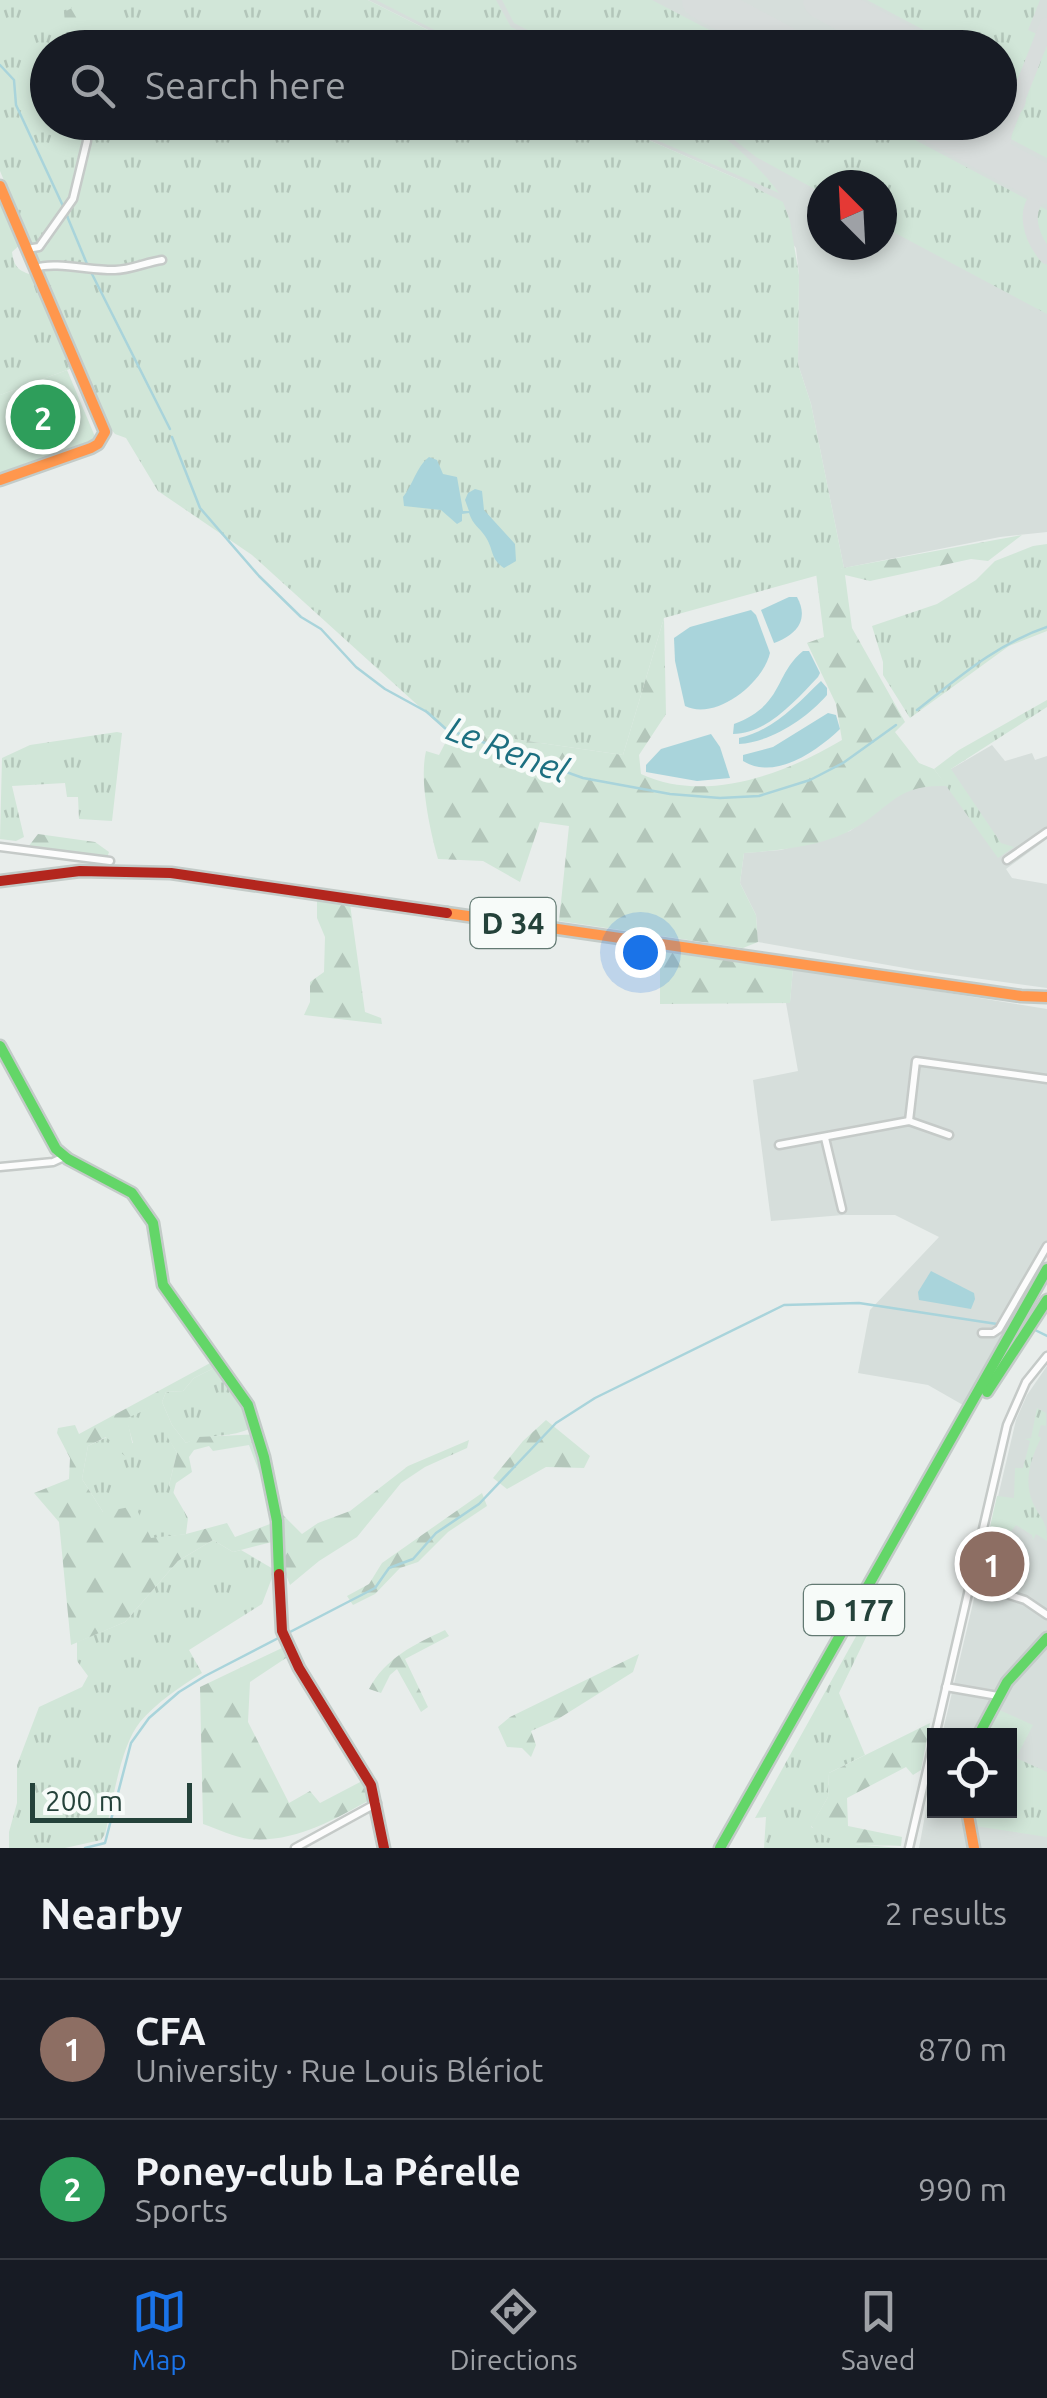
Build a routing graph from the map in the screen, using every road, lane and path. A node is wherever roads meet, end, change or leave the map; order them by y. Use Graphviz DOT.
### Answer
graph roads {
  1 [pos="87,140"];
  2 [pos="0,186"];
  3 [pos="33,248"];
  4 [pos="162,260"];
  5 [pos="41,266"];
  6 [pos="0,480"];
  7 [pos="1047,832"];
  8 [pos="0,847"];
  9 [pos="1007,860"];
  10 [pos="110,861"];
  11 [pos="2,882"];
  12 [pos="1047,1000"];
  13 [pos="0,1046"];
  14 [pos="1047,1079"];
  15 [pos="910,1121"];
  16 [pos="949,1136"];
  17 [pos="825,1138"];
  18 [pos="779,1145"];
  19 [pos="64,1157"];
  20 [pos="0,1167"];
  21 [pos="842,1209"];
  22 [pos="1047,1246"];
  23 [pos="1047,1260"];
  24 [pos="1047,1269"];
  25 [pos="1047,1286"];
  26 [pos="1047,1300"];
  27 [pos="982,1333"];
  28 [pos="1047,1356"];
  29 [pos="988,1372"];
  30 [pos="987,1392"];
  31 [pos="970,1582"];
  32 [pos="1047,1614"];
  33 [pos="1047,1638"];
  34 [pos="946,1687"];
  35 [pos="998,1696"];
  36 [pos="982,1728"];
  37 [pos="378,1803"];
  38 [pos="968,1818"];
  39 [pos="296,1848"];
  40 [pos="384,1848"];
  41 [pos="720,1848"];
  42 [pos="729,1848"];
  43 [pos="909,1848"];
  44 [pos="974,1848"];
  1 -- 3 [label="street"];
  2 -- 3 [label="main road"];
  3 -- 5 [label="main road"];
  4 -- 5 [label="street"];
  5 -- 6 [label="main road"];
  7 -- 9 [label="street"];
  8 -- 10 [label="street"];
  11 -- 12 [label="main road, D 34"];
  13 -- 19 [label="main road"];
  14 -- 15 [label="street"];
  15 -- 16 [label="street"];
  15 -- 17 [label="street"];
  17 -- 18 [label="street"];
  17 -- 21 [label="street"];
  19 -- 20 [label="street"];
  19 -- 37 [label="main road"];
  22 -- 27 [label="street"];
  23 -- 29 [label="main road"];
  24 -- 29 [label="main road, D 177"];
  25 -- 30 [label="main road, D 177"];
  26 -- 30 [label="main road"];
  28 -- 31 [label="street"];
  29 -- 41 [label="main road, D 177"];
  30 -- 42 [label="main road, D 177"];
  31 -- 32 [label="street"];
  31 -- 34 [label="street"];
  33 -- 35 [label="main road"];
  34 -- 35 [label="street"];
  34 -- 43 [label="street"];
  35 -- 36 [label="main road"];
  37 -- 39 [label="street"];
  37 -- 40 [label="main road"];
  38 -- 44 [label="main road"];
}
